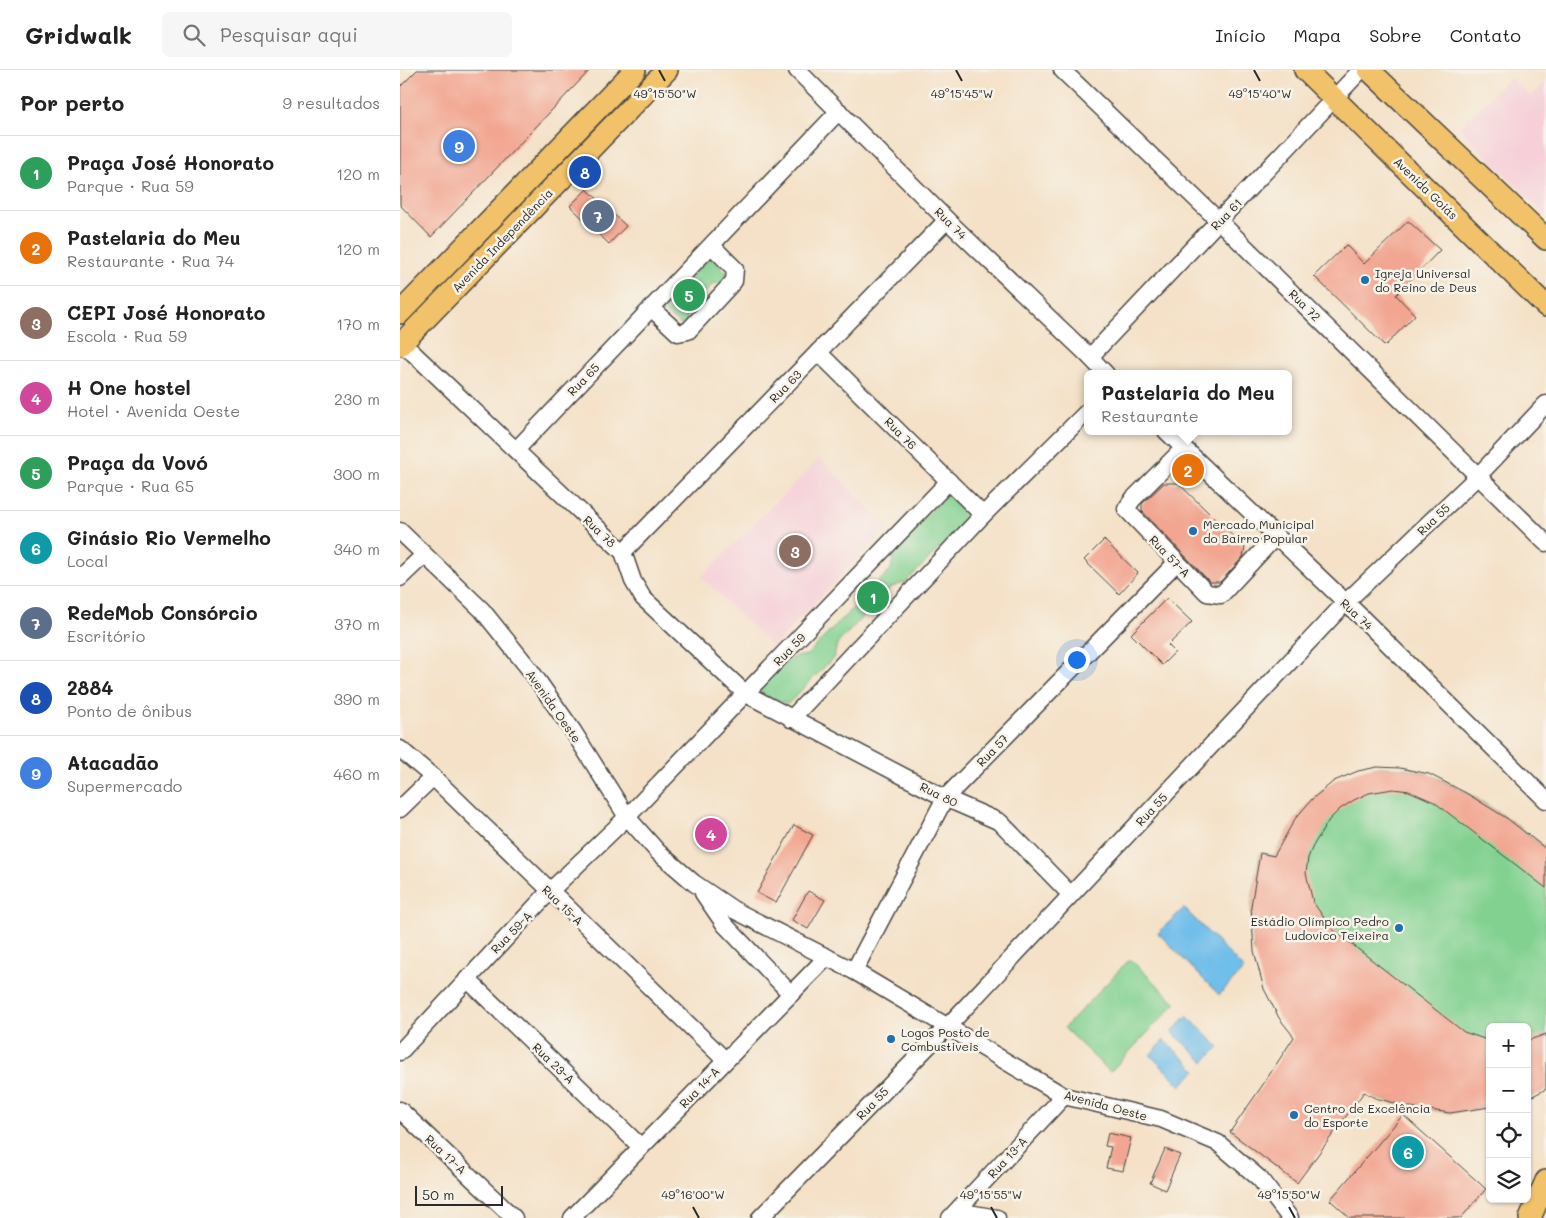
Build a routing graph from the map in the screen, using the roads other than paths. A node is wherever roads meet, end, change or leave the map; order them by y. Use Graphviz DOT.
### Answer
graph roads {
  1 [pos="635,70"];
  2 [pos="667,70"];
  3 [pos="797,70"];
  4 [pos="1062,70"];
  5 [pos="1305,70"];
  6 [pos="1361,70"];
  7 [pos="1369,70"];
  8 [pos="1335,99"];
  9 [pos="839,111"];
  10 [pos="947,220"];
  11 [pos="1219,221"];
  12 [pos="1546,238"];
  13 [pos="712,246"];
  14 [pos="1546,306"];
  15 [pos="651,308"];
  16 [pos="400,313"];
  17 [pos="401,344"];
  18 [pos="818,352"];
  19 [pos="1090,357"];
  20 [pos="1102,370"];
  21 [pos="1546,404"];
  22 [pos="1084,415"];
  23 [pos="1170,435"];
  24 [pos="1183,448"];
  25 [pos="516,450"];
  26 [pos="1478,476"];
  27 [pos="949,481"];
  28 [pos="983,515"];
  29 [pos="400,531"];
  30 [pos="1276,536"];
  31 [pos="1546,543"];
  32 [pos="623,552"];
  33 [pos="424,555"];
  34 [pos="1176,563"];
  35 [pos="400,578"];
  36 [pos="1345,603"];
  37 [pos="746,694"];
  38 [pos="791,718"];
  39 [pos="400,749"];
  40 [pos="433,777"];
  41 [pos="945,798"];
  42 [pos="1546,800"];
  43 [pos="400,809"];
  44 [pos="627,817"];
  45 [pos="699,887"];
  46 [pos="549,892"];
  47 [pos="1070,894"];
  48 [pos="828,957"];
  49 [pos="854,971"];
  50 [pos="467,979"];
  51 [pos="791,994"];
  52 [pos="947,1027"];
  53 [pos="400,1052"];
  54 [pos="725,1060"];
  55 [pos="1064,1096"];
  56 [pos="400,1110"];
  57 [pos="641,1147"];
  58 [pos="1546,1181"];
  59 [pos="953,1214"];
  60 [pos="514,1218"];
  61 [pos="572,1218"];
  62 [pos="760,1218"];
  63 [pos="997,1218"];
  64 [pos="1290,1218"];
  65 [pos="1530,1218"];
  1 -- 16 [label="main road, Avenida Independência"];
  2 -- 17 [label="main road, Avenida Independência"];
  3 -- 9 [label="street, Rua 74"];
  4 -- 11 [label="street, Rua 72"];
  5 -- 8 [label="main road, Avenida Goiás"];
  6 -- 8 [label="street, Rua 61"];
  7 -- 12 [label="main road"];
  8 -- 11 [label="street, Rua 61"];
  8 -- 14 [label="main road, Avenida Goiás"];
  9 -- 10 [label="street, Rua 74"];
  9 -- 13 [label="street, Rua 65"];
  10 -- 18 [label="street, Rua 63"];
  10 -- 19 [label="street, Rua 74"];
  11 -- 19 [label="street, Rua 61"];
  11 -- 26 [label="street, Rua 72"];
  13 -- 15 [label="street, Rua 65"];
  13 -- 15 [label="street"];
  15 -- 25 [label="street, Rua 65"];
  17 -- 25 [label="street, Rua 78"];
  18 -- 27 [label="street, Rua 76"];
  18 -- 32 [label="street, Rua 63"];
  19 -- 20 [label="street, Rua 74"];
  21 -- 26 [label="street, Rua 55"];
  22 -- 28 [label="street"];
  23 -- 24 [label="street, Rua 74"];
  24 -- 30 [label="street, Rua 74"];
  24 -- 34 [label="street, Rua 57-A"];
  25 -- 32 [label="street, Rua 78"];
  26 -- 31 [label="street, Rua 72"];
  26 -- 36 [label="street, Rua 55"];
  27 -- 28 [label="street, Rua 76"];
  27 -- 37 [label="street, Rua 59"];
  28 -- 38 [label="street"];
  29 -- 33 [label="street, Avenida Oeste"];
  30 -- 34 [label="street, Rua 57-A"];
  30 -- 36 [label="street, Rua 74"];
  32 -- 37 [label="street, Rua 78"];
  33 -- 35 [label="street"];
  33 -- 44 [label="street, Avenida Oeste"];
  34 -- 41 [label="street, Rua 57"];
  36 -- 42 [label="street, Rua 74"];
  36 -- 47 [label="street, Rua 55"];
  37 -- 38 [label="street, Rua 78"];
  37 -- 44 [label="street, Rua 59"];
  38 -- 41 [label="street, Rua 80"];
  39 -- 40 [label="street, Rua 15-A"];
  40 -- 43 [label="street"];
  40 -- 46 [label="street, Rua 15-A"];
  41 -- 47 [label="street, Rua 80"];
  41 -- 49 [label="street, Rua 57"];
  44 -- 45 [label="street, Avenida Oeste"];
  44 -- 46 [label="street, Rua 59-A"];
  45 -- 48 [label="street, Avenida Oeste"];
  45 -- 51 [label="street, Avenida Oeste"];
  46 -- 50 [label="street, Rua 59-A"];
  46 -- 54 [label="street, Rua 15-A"];
  47 -- 52 [label="street, Rua 55"];
  48 -- 49 [label="street, Avenida Oeste"];
  48 -- 51 [label="street, Rua 14-A"];
  49 -- 52 [label="street, Avenida Oeste"];
  50 -- 53 [label="street, Rua 59-A"];
  50 -- 57 [label="street, Rua 23-A"];
  51 -- 54 [label="street, Rua 14-A"];
  52 -- 55 [label="street, Avenida Oeste"];
  52 -- 62 [label="street, Rua 55"];
  54 -- 57 [label="street, Rua 14-A"];
  55 -- 59 [label="street, Rua 13-A"];
  55 -- 64 [label="street, Avenida Oeste"];
  56 -- 60 [label="street, Rua 17-A"];
  57 -- 61 [label="street, Rua 14-A"];
  58 -- 65 [label="main road"];
  59 -- 63 [label="street"];
}
